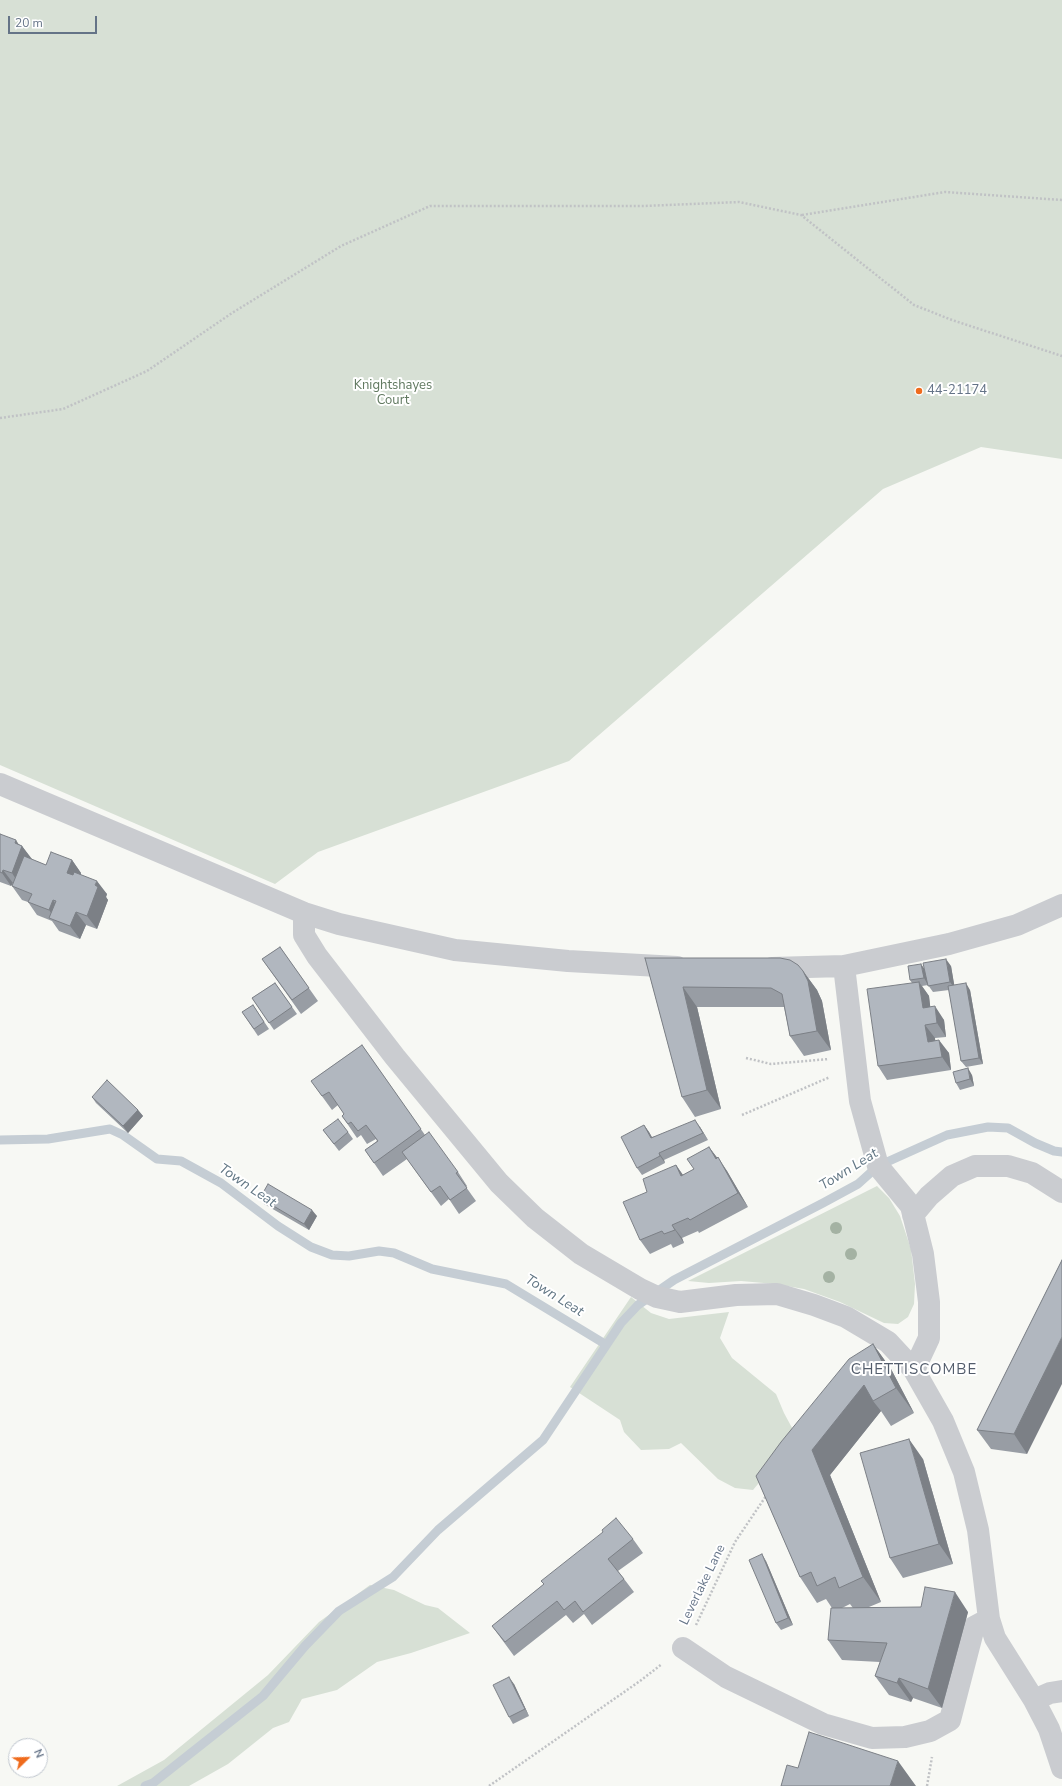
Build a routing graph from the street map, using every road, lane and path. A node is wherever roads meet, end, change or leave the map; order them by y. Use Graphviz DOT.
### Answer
graph roads {
  1 [pos="1062,200"];
  2 [pos="801,215"];
  3 [pos="1062,356"];
  4 [pos="0,418"];
  5 [pos="0,784"];
  6 [pos="1062,905"];
  7 [pos="304,913"];
  8 [pos="844,966"];
  9 [pos="695,968"];
  10 [pos="750,968"];
  11 [pos="746,1058"];
  12 [pos="855,1062"];
  13 [pos="742,1115"];
  14 [pos="1062,1192"];
  15 [pos="913,1214"];
  16 [pos="914,1370"];
  17 [pos="767,1495"];
  18 [pos="989,1619"];
  19 [pos="683,1648"];
  20 [pos="1062,1691"];
  21 [pos="1034,1700"];
  22 [pos="1062,1768"];
  23 [pos="489,1786"];
  1 -- 2 [label="path"];
  2 -- 3 [label="path"];
  2 -- 4 [label="path"];
  5 -- 7 [label="street"];
  6 -- 8 [label="street"];
  7 -- 9 [label="street"];
  7 -- 16 [label="street"];
  8 -- 10 [label="street"];
  8 -- 12 [label="street"];
  11 -- 12 [label="path"];
  12 -- 13 [label="path"];
  12 -- 15 [label="street"];
  14 -- 15 [label="street"];
  15 -- 16 [label="street"];
  16 -- 18 [label="street"];
  17 -- 19 [label="path, Leverlake Lane"];
  18 -- 19 [label="street"];
  18 -- 21 [label="street"];
  19 -- 23 [label="path, Leverlake Lane"];
  20 -- 21 [label="street"];
  21 -- 22 [label="street"];
}
